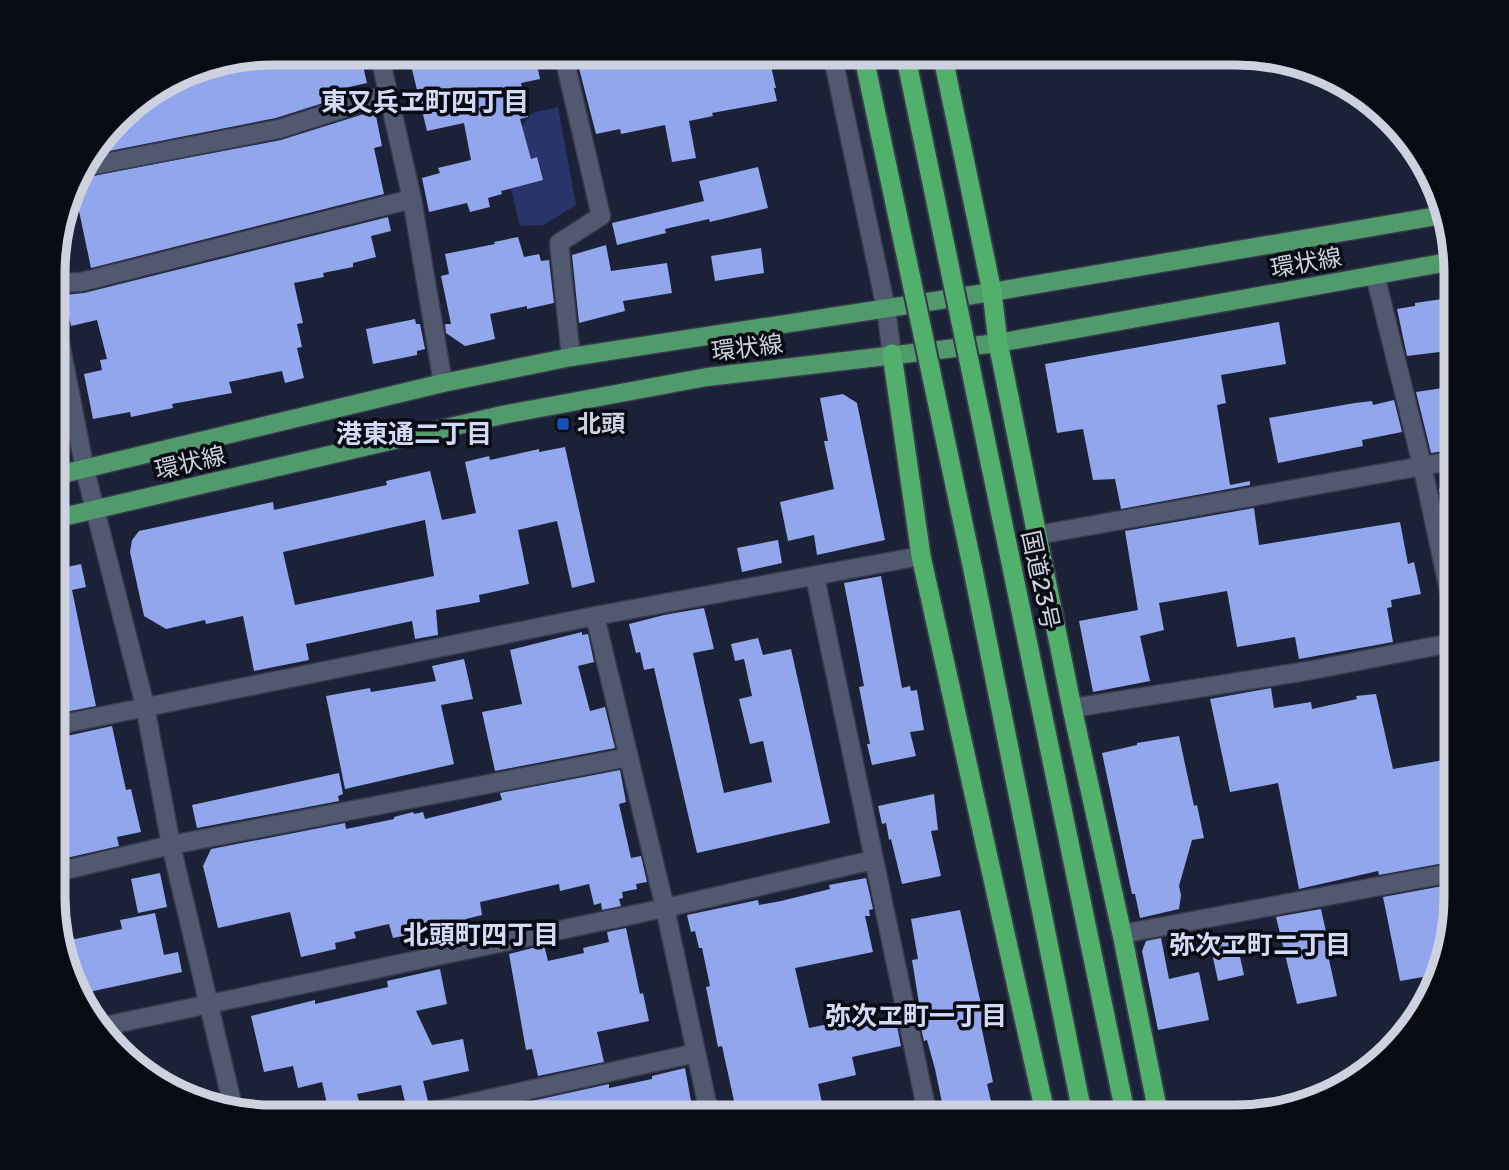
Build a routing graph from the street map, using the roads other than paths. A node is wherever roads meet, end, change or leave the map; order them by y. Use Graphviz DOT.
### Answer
graph roads {
  1 [pos="382,65"];
  2 [pos="567,65"];
  3 [pos="835,65"];
  4 [pos="866,65"];
  5 [pos="907,65"];
  6 [pos="945,65"];
  7 [pos="388,94"];
  8 [pos="95,166"];
  9 [pos="412,199"];
  10 [pos="1436,216"];
  11 [pos="1443,263"];
  12 [pos="1375,275"];
  13 [pos="65,283"];
  14 [pos="992,292"];
  15 [pos="886,309"];
  16 [pos="999,343"];
  17 [pos="892,354"];
  18 [pos="571,357"];
  19 [pos="65,368"];
  20 [pos="443,383"];
  21 [pos="1444,462"];
  22 [pos="1422,465"];
  23 [pos="85,470"];
  24 [pos="65,474"];
  25 [pos="95,511"];
  26 [pos="65,517"];
  27 [pos="1038,535"];
  28 [pos="921,556"];
  29 [pos="1444,567"];
  30 [pos="815,577"];
  31 [pos="595,616"];
  32 [pos="1444,644"];
  33 [pos="145,706"];
  34 [pos="1072,708"];
  35 [pos="65,723"];
  36 [pos="629,757"];
  37 [pos="171,845"];
  38 [pos="873,860"];
  39 [pos="65,870"];
  40 [pos="1444,874"];
  41 [pos="665,908"];
  42 [pos="1122,934"];
  43 [pos="207,1004"];
  44 [pos="109,1025"];
  45 [pos="696,1053"];
  46 [pos="231,1101"];
  47 [pos="461,1105"];
  48 [pos="707,1105"];
  49 [pos="925,1105"];
  50 [pos="1043,1105"];
  51 [pos="1081,1105"];
  52 [pos="1124,1105"];
  53 [pos="1157,1105"];
  1 -- 7 [label="street"];
  2 -- 18 [label="street"];
  3 -- 15 [label="street"];
  4 -- 51 [label="highway, bridge"];
  5 -- 52 [label="highway, 国道23号, bridge"];
  6 -- 14 [label="highway"];
  7 -- 8 [label="street"];
  7 -- 9 [label="street"];
  9 -- 13 [label="street"];
  9 -- 20 [label="street"];
  10 -- 14 [label="main road, 環状線"];
  11 -- 12 [label="main road, 環状線"];
  12 -- 16 [label="main road, 環状線"];
  12 -- 22 [label="street"];
  14 -- 15 [label="main road, 環状線"];
  14 -- 16 [label="highway"];
  15 -- 17 [label="street"];
  15 -- 18 [label="main road, 環状線"];
  16 -- 17 [label="main road, 環状線"];
  16 -- 27 [label="highway"];
  17 -- 25 [label="main road, 環状線"];
  17 -- 28 [label="highway"];
  18 -- 20 [label="main road, 環状線"];
  19 -- 23 [label="street"];
  20 -- 23 [label="main road, 環状線"];
  21 -- 22 [label="street"];
  22 -- 27 [label="street"];
  22 -- 29 [label="street"];
  23 -- 24 [label="main road, 環状線"];
  23 -- 25 [label="street"];
  25 -- 26 [label="main road, 環状線"];
  25 -- 33 [label="street"];
  27 -- 34 [label="highway"];
  28 -- 30 [label="street"];
  28 -- 50 [label="highway"];
  30 -- 31 [label="street"];
  30 -- 38 [label="street"];
  31 -- 33 [label="street"];
  31 -- 36 [label="street"];
  32 -- 34 [label="street"];
  33 -- 35 [label="street"];
  33 -- 37 [label="street"];
  34 -- 42 [label="highway"];
  36 -- 37 [label="street"];
  36 -- 41 [label="street"];
  37 -- 39 [label="street"];
  37 -- 43 [label="street"];
  38 -- 41 [label="street"];
  38 -- 49 [label="street"];
  40 -- 42 [label="street"];
  41 -- 43 [label="street"];
  41 -- 45 [label="street"];
  42 -- 53 [label="highway"];
  43 -- 44 [label="street"];
  43 -- 46 [label="street"];
  45 -- 47 [label="street"];
  45 -- 48 [label="street"];
}
